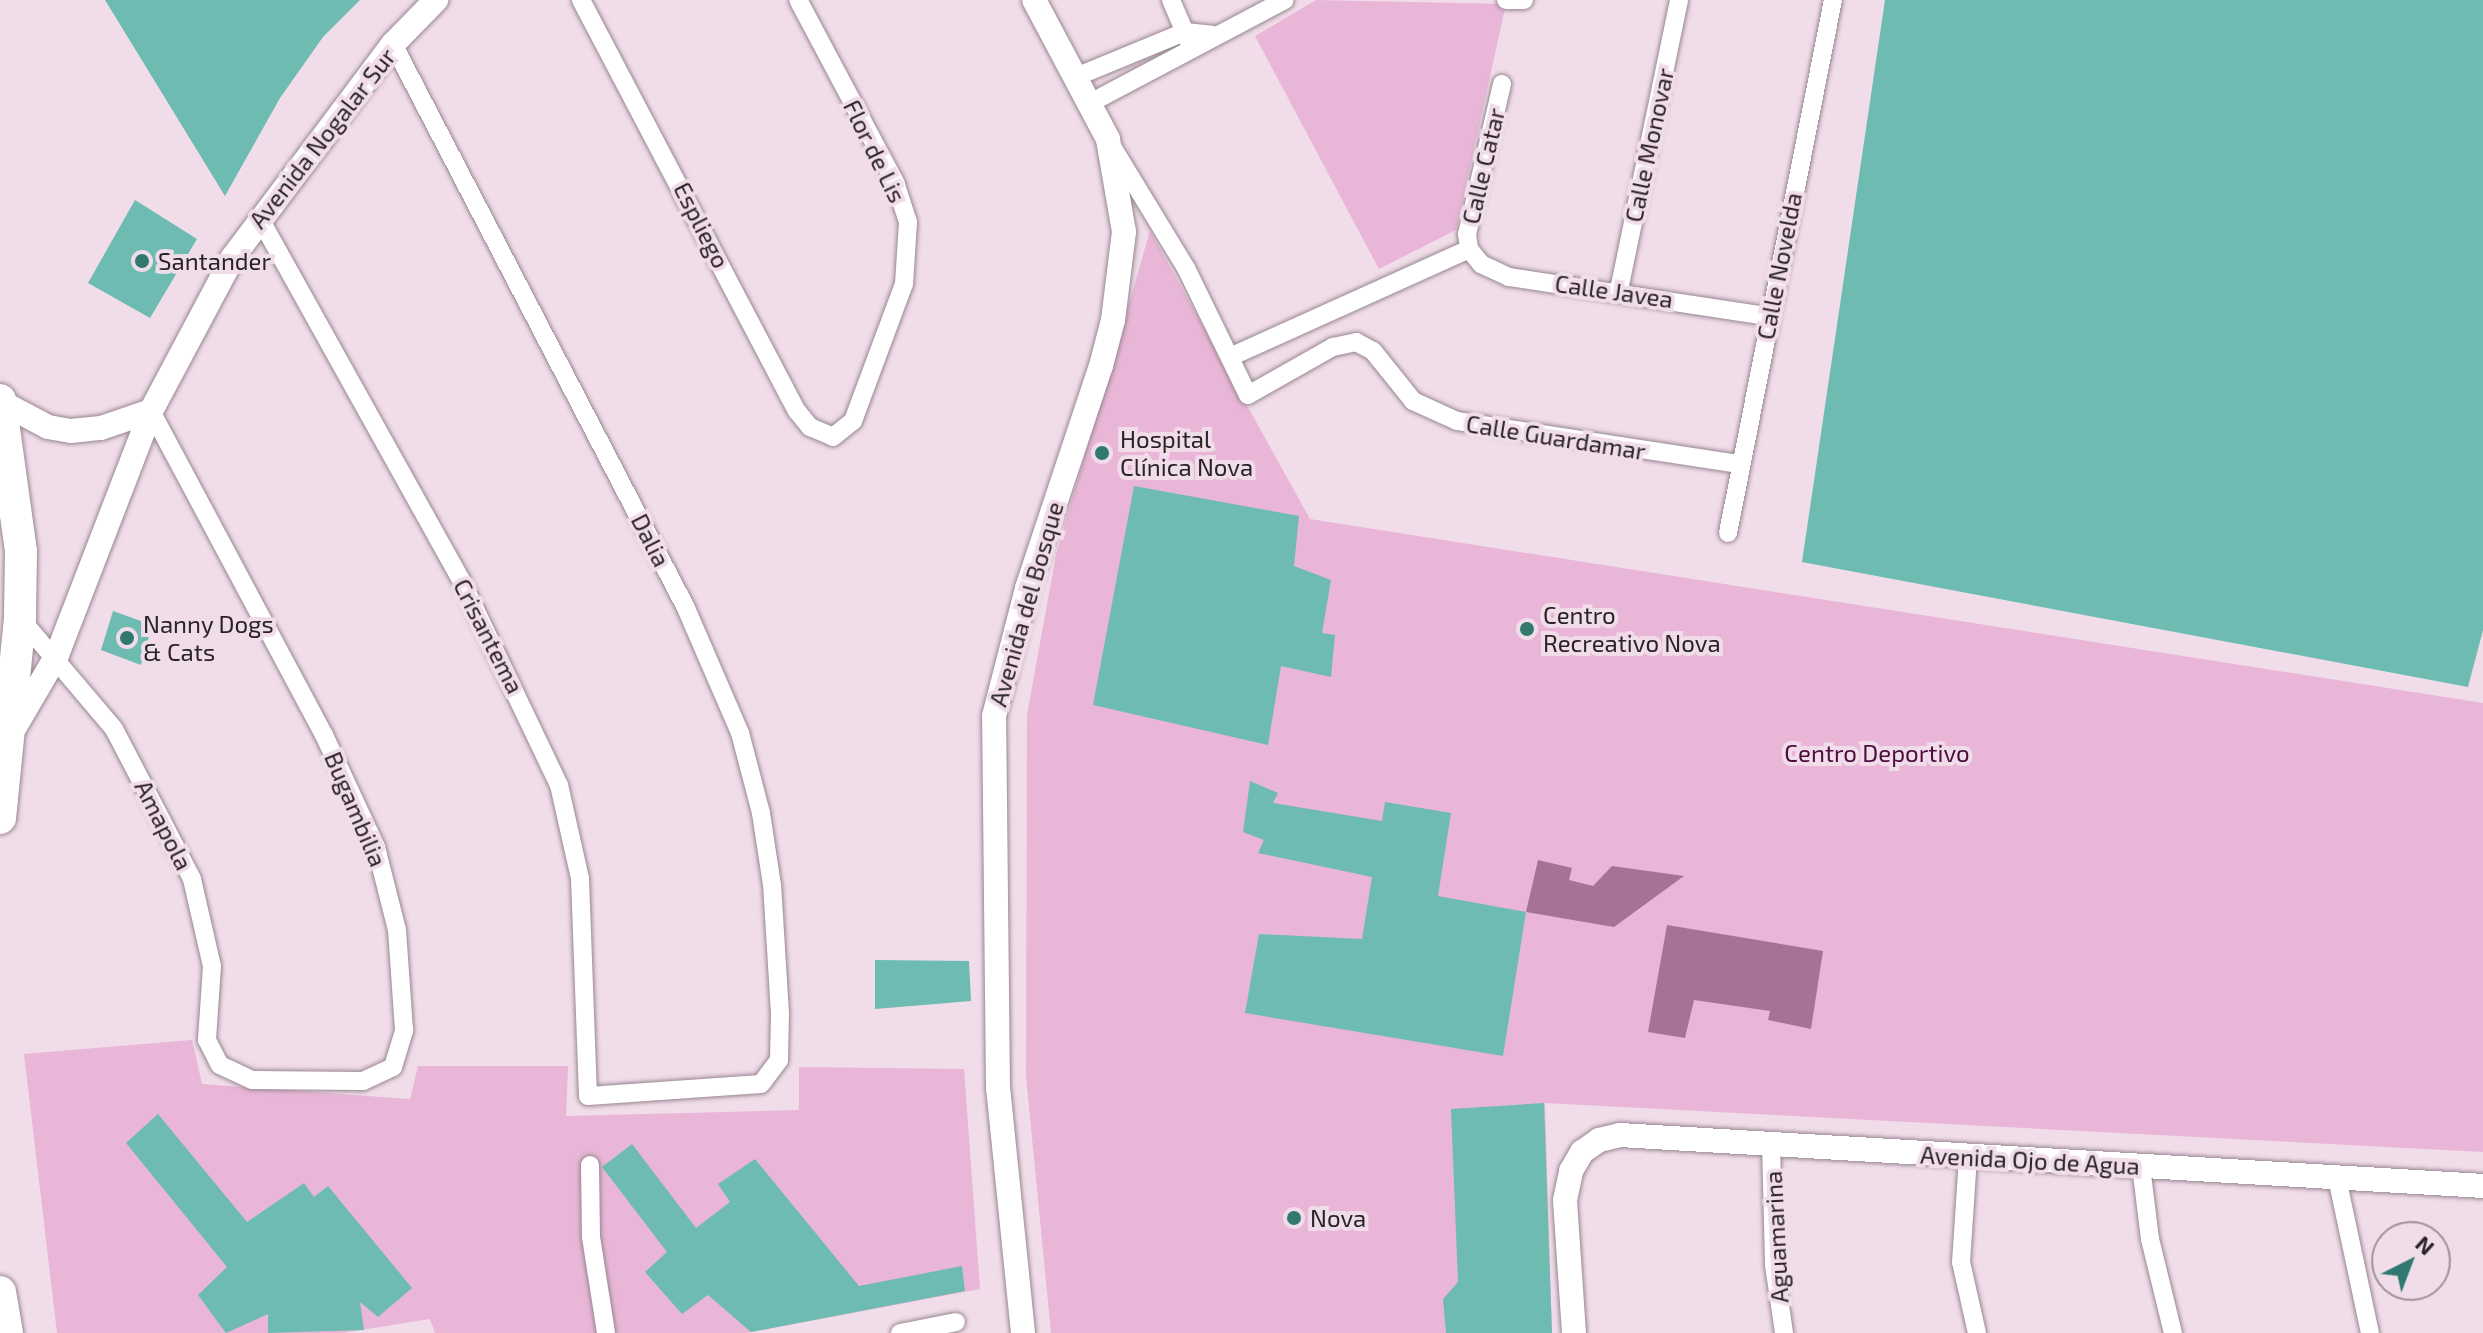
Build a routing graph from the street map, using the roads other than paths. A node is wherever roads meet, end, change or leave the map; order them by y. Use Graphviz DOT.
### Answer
graph roads {
  1 [pos="436,0"];
  2 [pos="581,0"];
  3 [pos="798,0"];
  4 [pos="1034,0"];
  5 [pos="1171,0"];
  6 [pos="1285,0"];
  7 [pos="1679,0"];
  8 [pos="1833,0"];
  9 [pos="1185,32"];
  10 [pos="1212,35"];
  11 [pos="393,44"];
  12 [pos="1193,52"];
  13 [pos="1078,76"];
  14 [pos="1502,84"];
  15 [pos="1092,102"];
  16 [pos="1108,139"];
  17 [pos="259,217"];
  18 [pos="1469,249"];
  19 [pos="1619,290"];
  20 [pos="1768,316"];
  21 [pos="1230,357"];
  22 [pos="0,401"];
  23 [pos="151,411"];
  24 [pos="833,437"];
  25 [pos="1739,464"];
  26 [pos="1728,533"];
  27 [pos="20,618"];
  28 [pos="57,655"];
  29 [pos="9,738"];
  30 [pos="0,818"];
  31 [pos="220,1065"];
  32 [pos="588,1096"];
  33 [pos="1771,1141"];
  34 [pos="1968,1157"];
  35 [pos="590,1165"];
  36 [pos="2141,1166"];
  37 [pos="2337,1178"];
  38 [pos="2483,1186"];
  39 [pos="0,1292"];
  40 [pos="956,1322"];
  41 [pos="7,1333"];
  42 [pos="606,1333"];
  43 [pos="900,1333"];
  44 [pos="1023,1333"];
  45 [pos="1574,1333"];
  46 [pos="1784,1333"];
  47 [pos="1977,1333"];
  48 [pos="2173,1333"];
  49 [pos="2370,1333"];
  1 -- 11 [label="street, Avenida Nogalar Sur"];
  2 -- 24 [label="street, Espliego"];
  3 -- 24 [label="street, Flor de Lis"];
  4 -- 13 [label="street, Avenida del Bosque"];
  5 -- 9 [label="street"];
  6 -- 10 [label="street"];
  7 -- 19 [label="street, Calle Monovar"];
  8 -- 20 [label="street, Calle Novelda"];
  9 -- 10 [label="street"];
  9 -- 12 [label="street"];
  9 -- 13 [label="street"];
  10 -- 12 [label="street"];
  11 -- 17 [label="street, Avenida Nogalar Sur"];
  11 -- 32 [label="street, Dalia"];
  12 -- 15 [label="street"];
  13 -- 15 [label="street, Avenida del Bosque"];
  14 -- 18 [label="street, Calle Catar"];
  15 -- 16 [label="street, Avenida del Bosque"];
  16 -- 21 [label="street"];
  16 -- 44 [label="street, Avenida del Bosque"];
  17 -- 23 [label="street, Avenida Nogalar Sur"];
  17 -- 32 [label="street, Crisantema"];
  18 -- 19 [label="street, Calle Javea"];
  18 -- 21 [label="street"];
  19 -- 20 [label="street, Calle Javea"];
  20 -- 25 [label="street, Calle Novelda"];
  21 -- 25 [label="street, Calle Guardamar"];
  22 -- 23 [label="street, Avenida Nogalar Sur"];
  22 -- 27 [label="highway, Avenida Nogalar Sur"];
  23 -- 28 [label="street, Avenida Nogalar Sur"];
  23 -- 31 [label="street, Bugambilia"];
  25 -- 26 [label="street, Calle Novelda"];
  27 -- 28 [label="street, Amapola"];
  27 -- 29 [label="highway, Avenida Nogalar Sur"];
  28 -- 29 [label="street, Avenida Nogalar Sur"];
  28 -- 31 [label="street, Amapola"];
  29 -- 30 [label="highway, Avenida Nogalar Sur"];
  33 -- 34 [label="street, Avenida Ojo de Agua"];
  33 -- 45 [label="street, Avenida Ojo de Agua"];
  33 -- 46 [label="street, Aguamarina"];
  34 -- 36 [label="street, Avenida Ojo de Agua"];
  34 -- 47 [label="street"];
  35 -- 42 [label="street"];
  36 -- 37 [label="street, Avenida Ojo de Agua"];
  36 -- 48 [label="street"];
  37 -- 38 [label="street, Avenida Ojo de Agua"];
  37 -- 49 [label="street"];
  39 -- 41 [label="highway"];
  40 -- 43 [label="street"];
}
